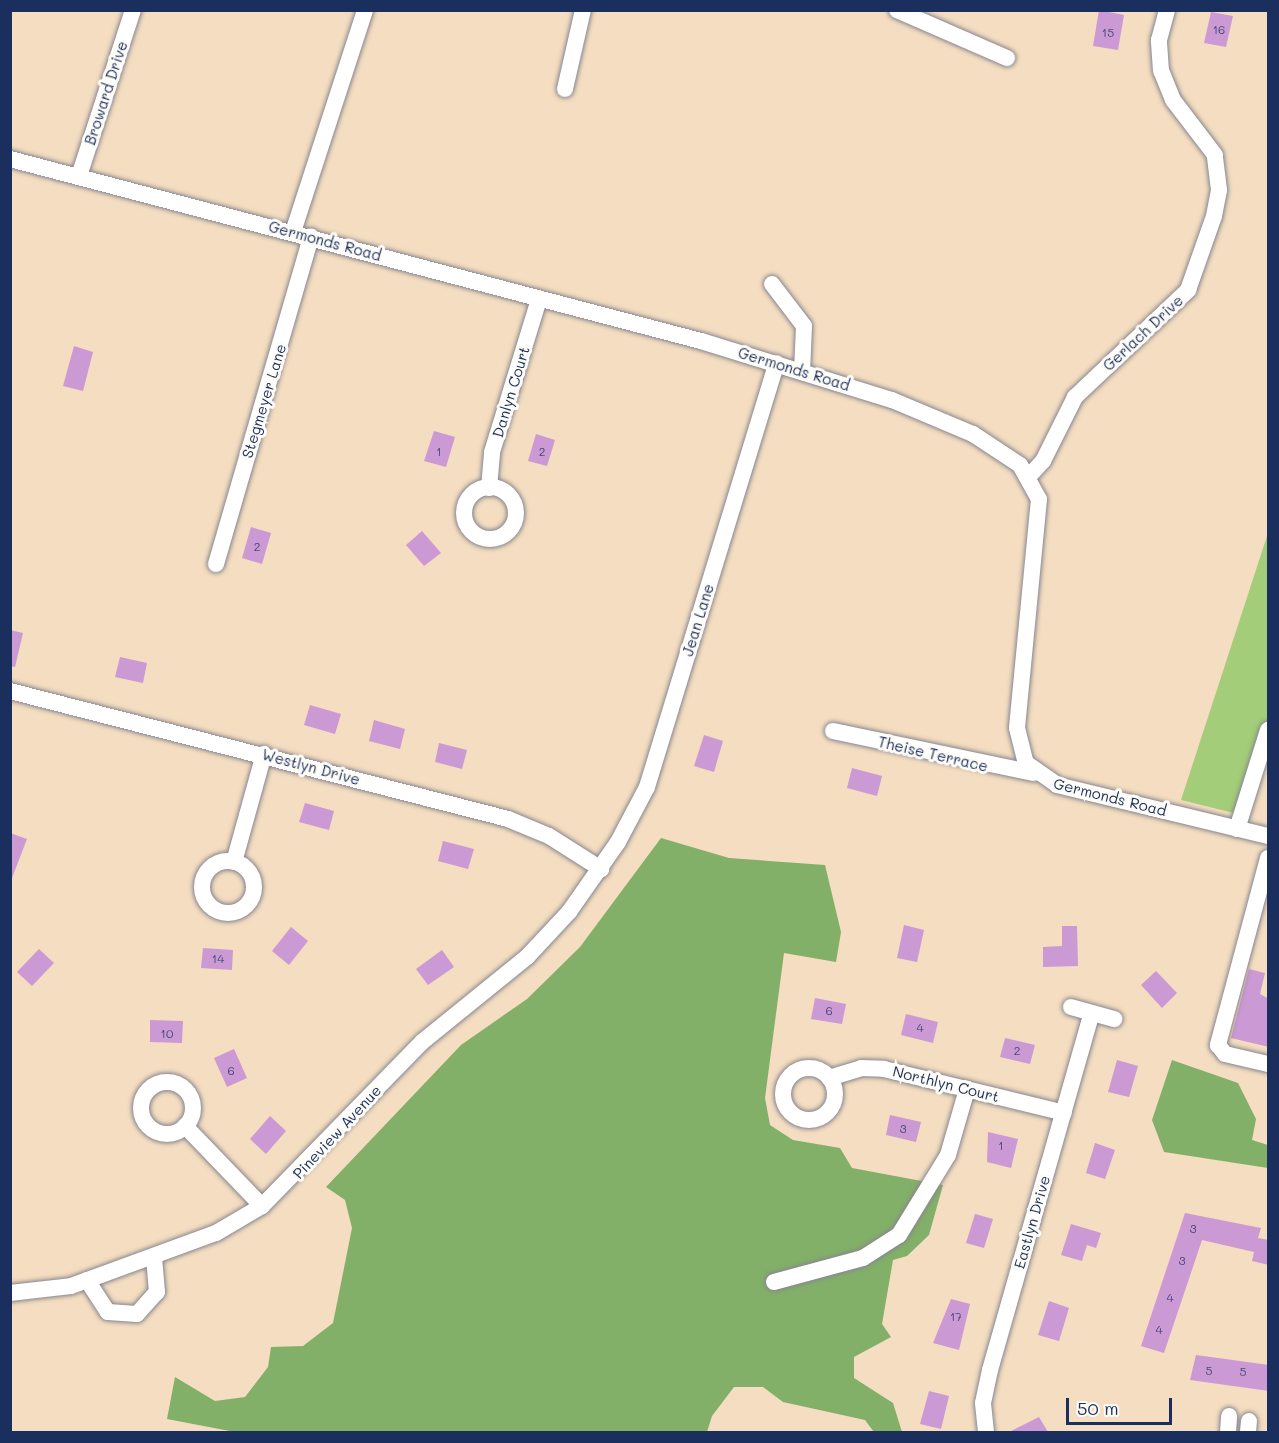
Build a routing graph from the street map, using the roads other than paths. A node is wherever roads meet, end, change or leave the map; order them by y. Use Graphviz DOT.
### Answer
graph roads {
  1 [pos="133,10"];
  2 [pos="365,10"];
  3 [pos="583,10"];
  4 [pos="897,10"];
  5 [pos="1167,10"];
  6 [pos="1007,58"];
  7 [pos="565,89"];
  8 [pos="10,159"];
  9 [pos="79,176"];
  10 [pos="293,232"];
  11 [pos="311,237"];
  12 [pos="772,284"];
  13 [pos="539,298"];
  14 [pos="777,363"];
  15 [pos="802,371"];
  16 [pos="1029,476"];
  17 [pos="489,488"];
  18 [pos="216,564"];
  19 [pos="10,691"];
  20 [pos="1269,730"];
  21 [pos="833,731"];
  22 [pos="264,754"];
  23 [pos="1034,773"];
  24 [pos="1237,829"];
  25 [pos="1269,836"];
  26 [pos="1269,858"];
  27 [pos="234,862"];
  28 [pos="601,869"];
  29 [pos="1071,1007"];
  30 [pos="1092,1013"];
  31 [pos="1114,1019"];
  32 [pos="1269,1064"];
  33 [pos="829,1078"];
  34 [pos="968,1089"];
  35 [pos="1064,1113"];
  36 [pos="185,1126"];
  37 [pos="262,1206"];
  38 [pos="154,1256"];
  39 [pos="87,1280"];
  40 [pos="774,1282"];
  41 [pos="10,1293"];
  42 [pos="986,1432"];
  1 -- 9 [label="street, Broward Drive"];
  2 -- 10 [label="street"];
  3 -- 7 [label="street"];
  4 -- 6 [label="street"];
  5 -- 16 [label="street, Gerlach Drive"];
  8 -- 9 [label="street, Germonds Road"];
  9 -- 10 [label="street, Germonds Road"];
  10 -- 11 [label="street, Germonds Road"];
  11 -- 13 [label="street, Germonds Road"];
  11 -- 18 [label="street, Stegmeyer Lane"];
  12 -- 15 [label="street"];
  13 -- 14 [label="street, Germonds Road"];
  13 -- 17 [label="street, Danlyn Court"];
  14 -- 15 [label="street, Germonds Road"];
  14 -- 28 [label="street, Jean Lane"];
  15 -- 16 [label="street, Germonds Road"];
  16 -- 23 [label="street, Germonds Road"];
  19 -- 22 [label="street, Westlyn Drive"];
  20 -- 24 [label="street"];
  21 -- 23 [label="street, Theise Terrace"];
  22 -- 27 [label="street"];
  22 -- 28 [label="street, Westlyn Drive"];
  23 -- 24 [label="street, Germonds Road"];
  24 -- 25 [label="street, Germonds Road"];
  26 -- 32 [label="street"];
  28 -- 37 [label="street, Pineview Avenue"];
  29 -- 30 [label="street"];
  30 -- 31 [label="street"];
  30 -- 35 [label="street, Eastlyn Drive"];
  33 -- 34 [label="street, Northlyn Court"];
  34 -- 35 [label="street, Northlyn Court"];
  34 -- 40 [label="street"];
  35 -- 42 [label="street, Eastlyn Drive"];
  36 -- 37 [label="street"];
  37 -- 38 [label="street, Pineview Avenue"];
  38 -- 39 [label="street, Pineview Avenue"];
  38 -- 39 [label="street"];
  39 -- 41 [label="street, Pineview Avenue"];
}
